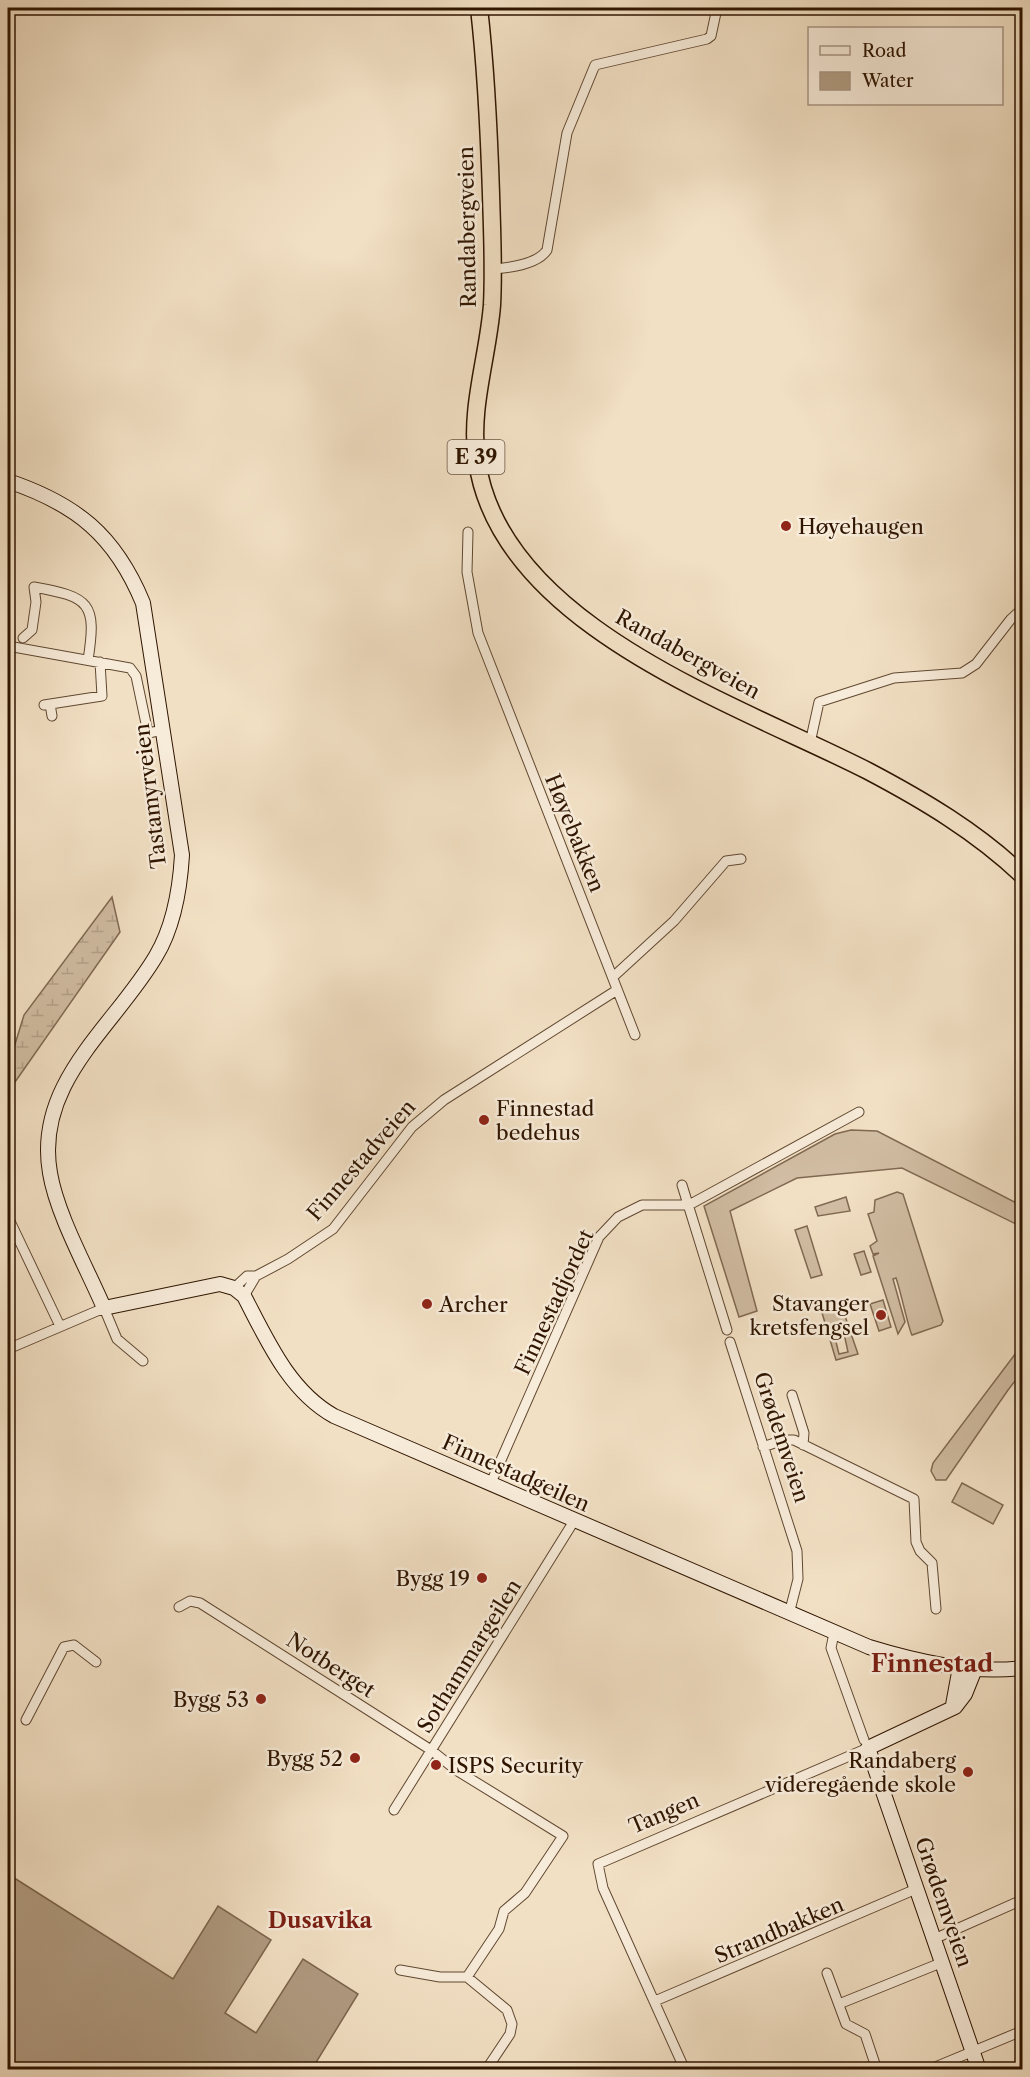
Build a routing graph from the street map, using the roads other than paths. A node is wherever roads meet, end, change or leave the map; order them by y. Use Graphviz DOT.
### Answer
graph roads {
  1 [pos="479,8"];
  2 [pos="717,8"];
  3 [pos="492,269"];
  4 [pos="8,481"];
  5 [pos="468,532"];
  6 [pos="1023,609"];
  7 [pos="23,638"];
  8 [pos="8,646"];
  9 [pos="88,660"];
  10 [pos="100,662"];
  11 [pos="52,717"];
  12 [pos="164,730"];
  13 [pos="810,743"];
  14 [pos="966,830"];
  15 [pos="741,859"];
  16 [pos="1023,875"];
  17 [pos="1023,881"];
  18 [pos="613,977"];
  19 [pos="617,990"];
  20 [pos="634,1035"];
  21 [pos="859,1112"];
  22 [pos="682,1185"];
  23 [pos="688,1205"];
  24 [pos="8,1217"];
  25 [pos="239,1292"];
  26 [pos="104,1308"];
  27 [pos="60,1326"];
  28 [pos="728,1330"];
  29 [pos="730,1342"];
  30 [pos="8,1349"];
  31 [pos="143,1361"];
  32 [pos="792,1395"];
  33 [pos="803,1445"];
  34 [pos="762,1447"];
  35 [pos="490,1485"];
  36 [pos="574,1521"];
  37 [pos="179,1607"];
  38 [pos="936,1609"];
  39 [pos="789,1614"];
  40 [pos="834,1632"];
  41 [pos="96,1662"];
  42 [pos="960,1667"];
  43 [pos="1023,1668"];
  44 [pos="975,1669"];
  45 [pos="951,1710"];
  46 [pos="26,1720"];
  47 [pos="866,1744"];
  48 [pos="431,1750"];
  49 [pos="394,1810"];
  50 [pos="916,1889"];
  51 [pos="1023,1900"];
  52 [pos="934,1939"];
  53 [pos="943,1962"];
  54 [pos="400,1970"];
  55 [pos="827,1973"];
  56 [pos="467,1977"];
  57 [pos="655,2001"];
  58 [pos="838,2004"];
  59 [pos="1023,2031"];
  60 [pos="973,2050"];
  61 [pos="486,2070"];
  62 [pos="685,2070"];
  63 [pos="877,2070"];
  64 [pos="928,2070"];
  65 [pos="979,2070"];
  1 -- 3 [label="highway, Randabergveien / E 39"];
  2 -- 3 [label="street"];
  3 -- 13 [label="highway, Randabergveien / E 39"];
  4 -- 12 [label="main road, Tastamyrveien"];
  5 -- 18 [label="street, Høyebakken"];
  6 -- 13 [label="street"];
  7 -- 9 [label="street"];
  8 -- 9 [label="street"];
  9 -- 10 [label="street"];
  10 -- 11 [label="street"];
  10 -- 12 [label="street"];
  12 -- 26 [label="main road, Tastamyrveien"];
  13 -- 14 [label="highway, Randabergveien / E 39"];
  14 -- 16 [label="highway, Randabergveien / E 39"];
  14 -- 17 [label="highway, Randabergveien / E 39"];
  15 -- 18 [label="street"];
  18 -- 19 [label="street"];
  19 -- 20 [label="street"];
  19 -- 25 [label="street, Finnestadveien"];
  21 -- 23 [label="street, Finnestadjordet"];
  22 -- 23 [label="street"];
  23 -- 28 [label="street"];
  23 -- 35 [label="street, Finnestadjordet"];
  24 -- 27 [label="street"];
  25 -- 26 [label="main road"];
  25 -- 35 [label="main road, Finnestadgeilen"];
  26 -- 27 [label="street"];
  26 -- 31 [label="street"];
  27 -- 30 [label="street"];
  29 -- 34 [label="street, Grødemveien"];
  32 -- 33 [label="street"];
  33 -- 34 [label="street"];
  33 -- 38 [label="street"];
  34 -- 39 [label="street, Grødemveien"];
  35 -- 36 [label="main road, Finnestadgeilen"];
  36 -- 39 [label="main road, Finnestadgeilen"];
  36 -- 48 [label="street, Sothammargeilen"];
  37 -- 48 [label="street, Notberget"];
  39 -- 40 [label="main road, Finnestadgeilen"];
  40 -- 42 [label="main road, Finnestadgeilen"];
  40 -- 47 [label="street, Grødemveien"];
  41 -- 46 [label="street"];
  42 -- 44 [label="main road, Finnestadgeilen"];
  42 -- 45 [label="main road"];
  43 -- 44 [label="main road, Finnestadgeilen"];
  44 -- 45 [label="main road"];
  45 -- 47 [label="main road, Tangen"];
  47 -- 50 [label="main road, Grødemveien"];
  47 -- 57 [label="street, Tangen"];
  48 -- 49 [label="street, Sothammargeilen"];
  48 -- 56 [label="street, Notberget"];
  50 -- 52 [label="main road, Grødemveien"];
  50 -- 57 [label="street, Strandbakken"];
  51 -- 52 [label="street"];
  52 -- 53 [label="main road, Grødemveien"];
  53 -- 58 [label="street"];
  53 -- 60 [label="main road, Grødemveien"];
  54 -- 56 [label="street"];
  55 -- 58 [label="street"];
  56 -- 61 [label="street"];
  57 -- 62 [label="street, Tangen"];
  58 -- 63 [label="street"];
  59 -- 60 [label="street"];
  60 -- 64 [label="street"];
  60 -- 65 [label="main road, Grødemveien"];
}
